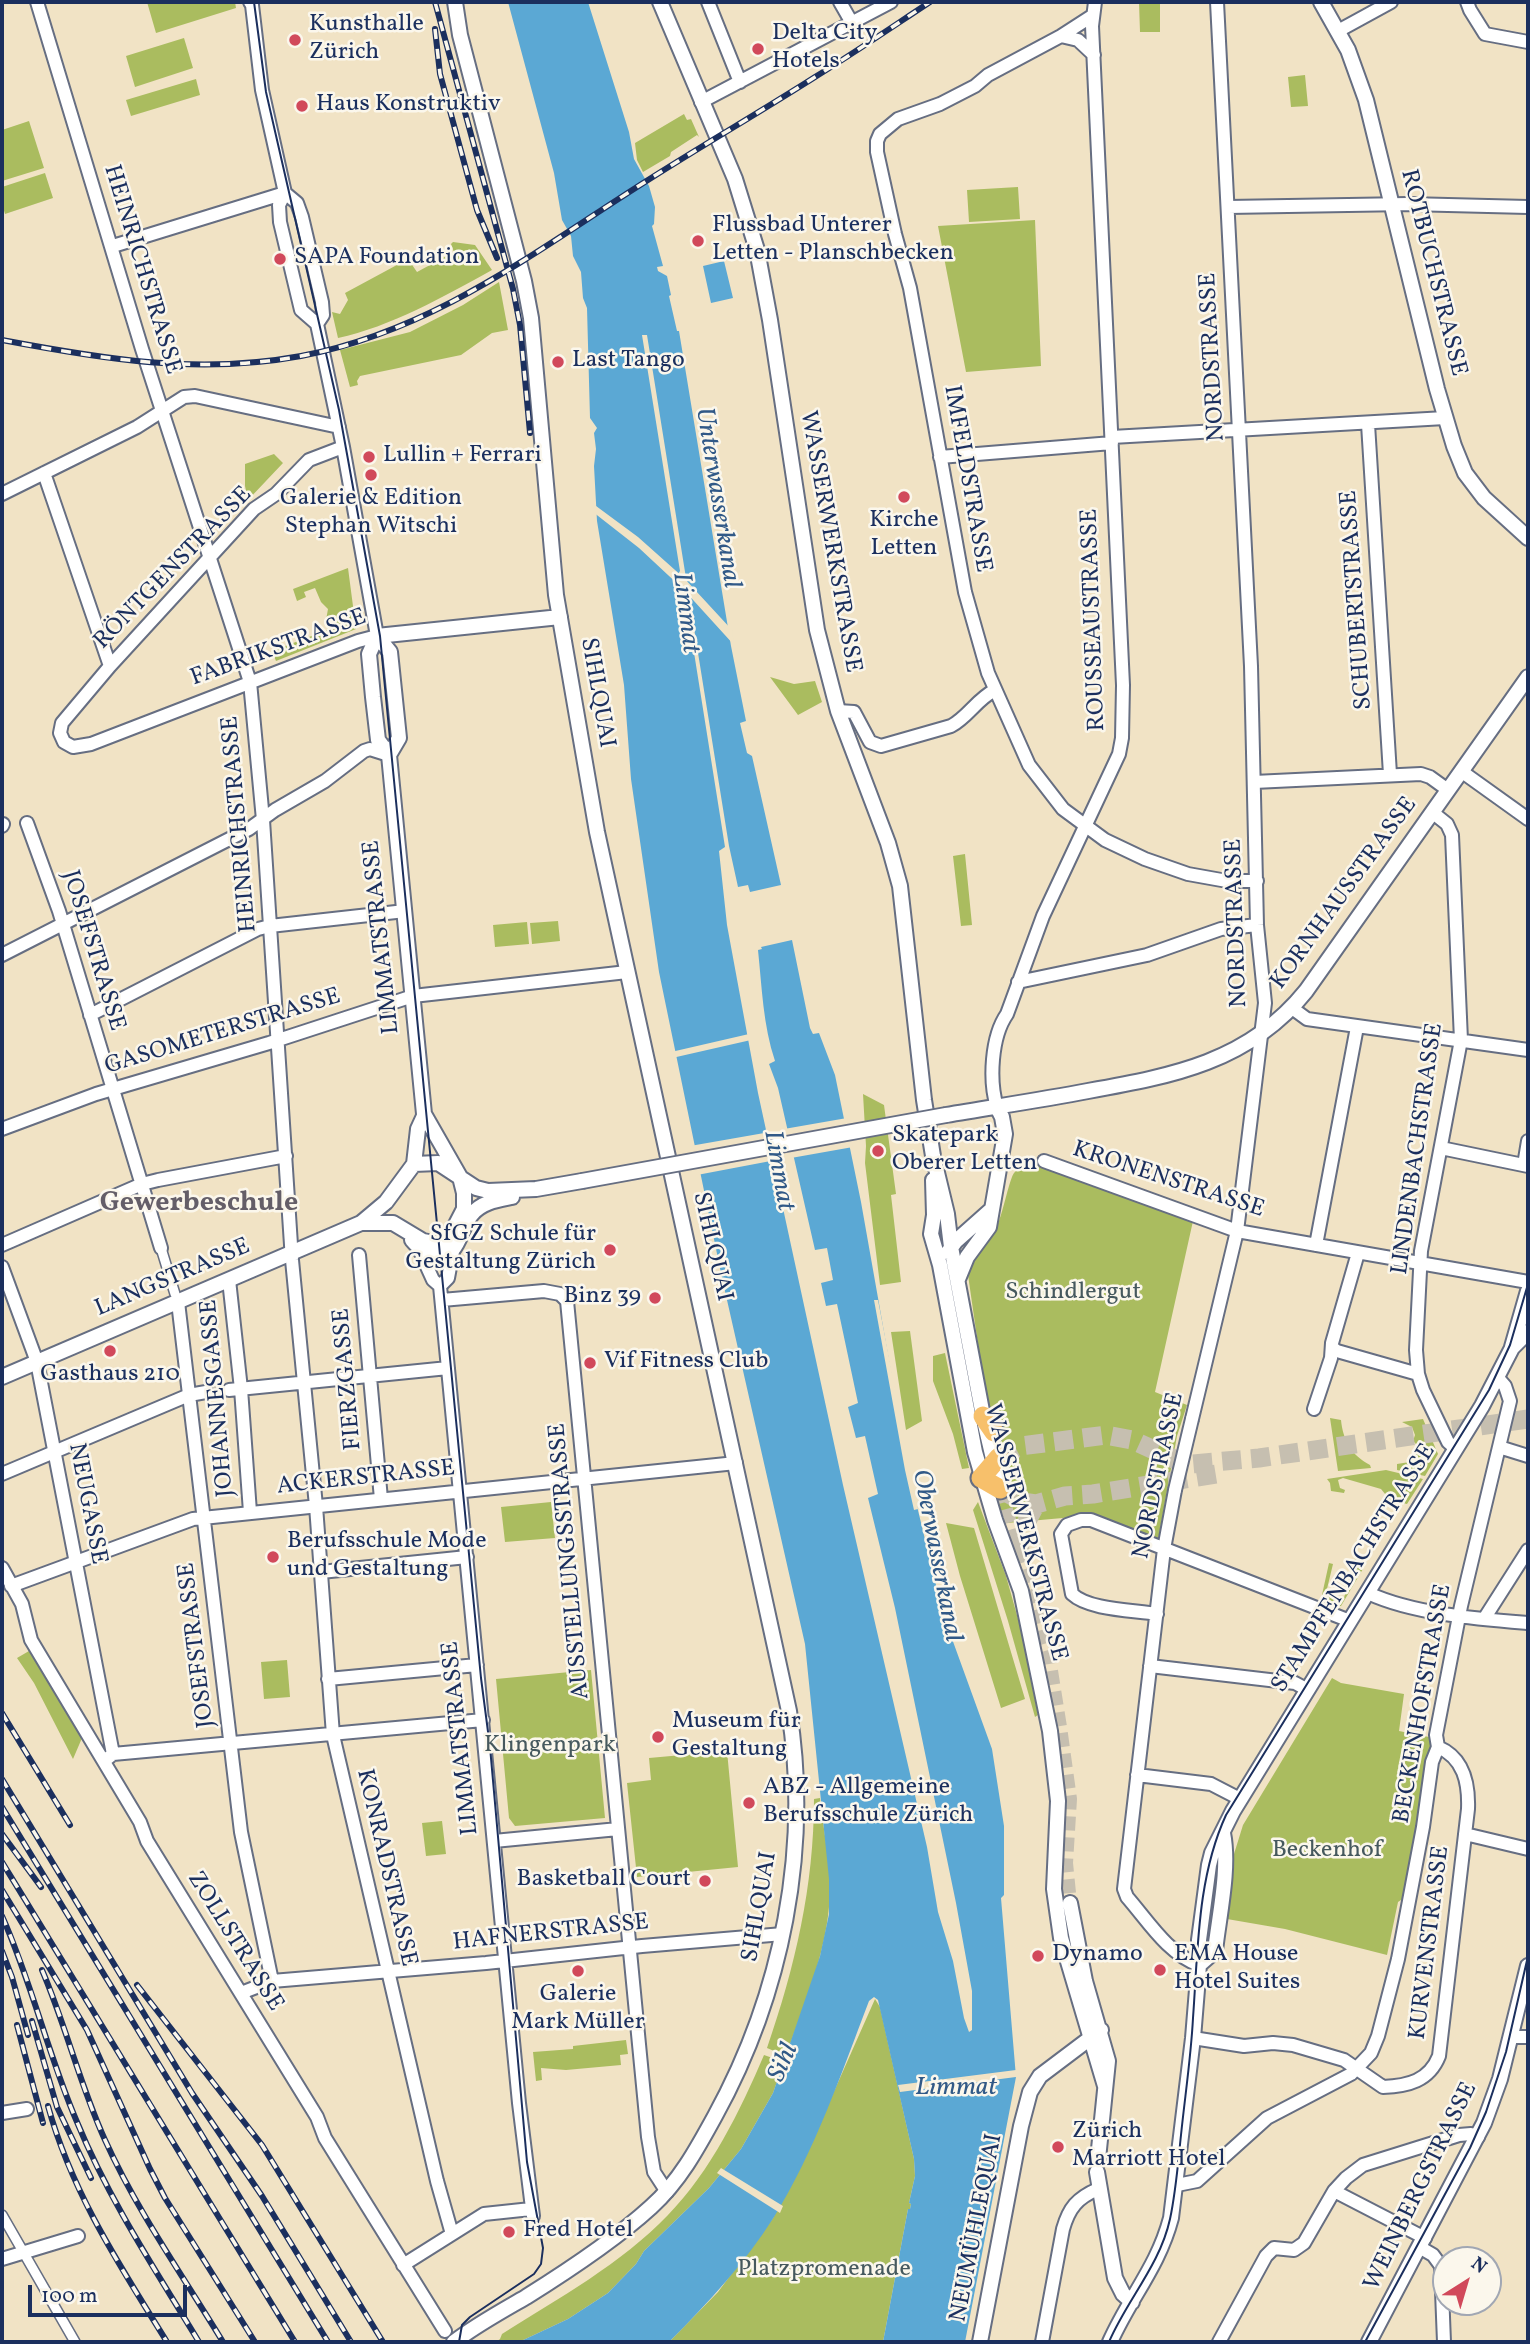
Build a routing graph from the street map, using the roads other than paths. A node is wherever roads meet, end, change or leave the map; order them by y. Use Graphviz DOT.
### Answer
graph roads {
  1 [pos="37,2"];
  2 [pos="266,2"];
  3 [pos="447,2"];
  4 [pos="455,2"];
  5 [pos="660,2"];
  6 [pos="708,2"];
  7 [pos="840,2"];
  8 [pos="891,2"];
  9 [pos="1095,2"];
  10 [pos="1217,2"];
  11 [pos="1321,2"];
  12 [pos="1391,2"];
  13 [pos="1467,2"];
  14 [pos="252,3"];
  15 [pos="1092,16"];
  16 [pos="852,23"];
  17 [pos="1338,31"];
  18 [pos="460,35"];
  19 [pos="1061,36"];
  20 [pos="1528,42"];
  21 [pos="1094,55"];
  22 [pos="740,82"];
  23 [pos="701,102"];
  24 [pos="285,193"];
  25 [pos="1393,205"];
  26 [pos="1228,207"];
  27 [pos="1528,207"];
  28 [pos="113,246"];
  29 [pos="317,324"];
  30 [pos="163,410"];
  31 [pos="1446,418"];
  32 [pos="1368,424"];
  33 [pos="339,426"];
  34 [pos="1238,430"];
  35 [pos="1112,440"];
  36 [pos="343,447"];
  37 [pos="940,457"];
  38 [pos="44,473"];
  39 [pos="2,494"];
  40 [pos="1528,538"];
  41 [pos="210,557"];
  42 [pos="559,617"];
  43 [pos="377,636"];
  44 [pos="110,666"];
  45 [pos="1528,677"];
  46 [pos="250,682"];
  47 [pos="995,690"];
  48 [pos="838,711"];
  49 [pos="58,746"];
  50 [pos="389,755"];
  51 [pos="1461,771"];
  52 [pos="1390,774"];
  53 [pos="1254,782"];
  54 [pos="1448,790"];
  55 [pos="1432,812"];
  56 [pos="1528,819"];
  57 [pos="263,820"];
  58 [pos="27,823"];
  59 [pos="1084,826"];
  60 [pos="1257,881"];
  61 [pos="405,911"];
  62 [pos="63,924"];
  63 [pos="1257,925"];
  64 [pos="270,926"];
  65 [pos="2,955"];
  66 [pos="627,972"];
  67 [pos="1018,982"];
  68 [pos="413,996"];
  69 [pos="1292,1007"];
  70 [pos="90,1015"];
  71 [pos="1357,1027"];
  72 [pos="1261,1034"];
  73 [pos="278,1040"];
  74 [pos="1461,1040"];
  75 [pos="1528,1050"];
  76 [pos="112,1090"];
  77 [pos="997,1107"];
  78 [pos="424,1116"];
  79 [pos="2,1129"];
  80 [pos="1528,1141"];
  81 [pos="1441,1148"];
  82 [pos="286,1156"];
  83 [pos="1044,1161"];
  84 [pos="414,1164"];
  85 [pos="1526,1166"];
  86 [pos="460,1177"];
  87 [pos="142,1185"];
  88 [pos="536,1189"];
  89 [pos="992,1209"];
  90 [pos="941,1215"];
  91 [pos="979,1221"];
  92 [pos="361,1223"];
  93 [pos="405,1231"];
  94 [pos="1237,1231"];
  95 [pos="2,1245"];
  96 [pos="1316,1245"];
  97 [pos="418,1247"];
  98 [pos="951,1247"];
  99 [pos="160,1248"];
  100 [pos="972,1250"];
  101 [pos="453,1251"];
  102 [pos="1358,1253"];
  103 [pos="292,1254"];
  104 [pos="359,1255"];
  105 [pos="1420,1263"];
  106 [pos="940,1265"];
  107 [pos="2,1266"];
  108 [pos="958,1279"];
  109 [pos="229,1280"];
  110 [pos="1528,1282"];
  111 [pos="440,1286"];
  112 [pos="1528,1291"];
  113 [pos="177,1298"];
  114 [pos="442,1300"];
  115 [pos="1528,1332"];
  116 [pos="1333,1348"];
  117 [pos="1512,1348"];
  118 [pos="37,1362"];
  119 [pos="448,1368"];
  120 [pos="1418,1374"];
  121 [pos="370,1376"];
  122 [pos="2,1377"];
  123 [pos="1498,1378"];
  124 [pos="304,1384"];
  125 [pos="235,1390"];
  126 [pos="206,1392"];
  127 [pos="189,1395"];
  128 [pos="1314,1409"];
  129 [pos="1499,1447"];
  130 [pos="1456,1449"];
  131 [pos="55,1451"];
  132 [pos="1528,1456"];
  133 [pos="997,1459"];
  134 [pos="736,1463"];
  135 [pos="2,1474"];
  136 [pos="981,1478"];
  137 [pos="584,1479"];
  138 [pos="1000,1489"];
  139 [pos="461,1491"];
  140 [pos="381,1499"];
  141 [pos="316,1506"];
  142 [pos="250,1511"];
  143 [pos="204,1517"];
  144 [pos="1164,1549"];
  145 [pos="1528,1550"];
  146 [pos="467,1557"];
  147 [pos="76,1561"];
  148 [pos="2,1568"];
  149 [pos="321,1572"];
  150 [pos="12,1586"];
  151 [pos="1368,1593"];
  152 [pos="1157,1614"];
  153 [pos="1459,1617"];
  154 [pos="1485,1619"];
  155 [pos="1350,1621"];
  156 [pos="1528,1622"];
  157 [pos="477,1665"];
  158 [pos="1150,1666"];
  159 [pos="328,1679"];
  160 [pos="1308,1690"];
  161 [pos="483,1720"];
  162 [pos="333,1735"];
  163 [pos="231,1745"];
  164 [pos="1438,1747"];
  165 [pos="108,1757"];
  166 [pos="1137,1775"];
  167 [pos="1240,1799"];
  168 [pos="618,1829"];
  169 [pos="1465,1834"];
  170 [pos="494,1841"];
  171 [pos="1528,1849"];
  172 [pos="1069,1903"];
  173 [pos="783,1934"];
  174 [pos="629,1947"];
  175 [pos="506,1961"];
  176 [pos="1199,1965"];
  177 [pos="1528,1966"];
  178 [pos="388,1972"];
  179 [pos="272,1981"];
  180 [pos="240,1993"];
  181 [pos="1095,2034"];
  182 [pos="1512,2037"];
  183 [pos="1528,2037"];
  184 [pos="1193,2038"];
  185 [pos="1356,2069"];
  186 [pos="27,2109"];
  187 [pos="2,2113"];
  188 [pos="1478,2137"];
  189 [pos="1177,2185"];
  190 [pos="1098,2189"];
  191 [pos="1334,2191"];
  192 [pos="667,2192"];
  193 [pos="2,2215"];
  194 [pos="452,2234"];
  195 [pos="78,2236"];
  196 [pos="1423,2243"];
  197 [pos="25,2252"];
  198 [pos="2,2259"];
  199 [pos="403,2264"];
  200 [pos="1132,2302"];
  201 [pos="457,2338"];
  202 [pos="75,2342"];
  203 [pos="980,2342"];
  204 [pos="1042,2342"];
  205 [pos="1110,2342"];
  206 [pos="1219,2342"];
  207 [pos="1369,2342"];
  208 [pos="1444,2342"];
  1 -- 28 [label="street, HEINRICHSTRASSE"];
  2 -- 14 [label="street"];
  3 -- 18 [label="street, SIHLQUAI"];
  4 -- 18 [label="street, SIHLQUAI"];
  5 -- 23 [label="street, WASSERWERKSTRASSE"];
  6 -- 22 [label="street"];
  7 -- 16 [label="street"];
  8 -- 16 [label="street"];
  9 -- 15 [label="street, ROUSSEAUSTRASSE"];
  10 -- 26 [label="street, NORDSTRASSE"];
  11 -- 17 [label="street, ROTBUCHSTRASSE"];
  12 -- 17 [label="street"];
  13 -- 20 [label="street"];
  14 -- 24 [label="street, LIMMATSTRASSE"];
  15 -- 19 [label="street, IMFELDSTRASSE"];
  15 -- 21 [label="street, ROUSSEAUSTRASSE"];
  16 -- 22 [label="street"];
  17 -- 25 [label="street, ROTBUCHSTRASSE"];
  18 -- 42 [label="street, SIHLQUAI"];
  19 -- 21 [label="street"];
  19 -- 37 [label="street, IMFELDSTRASSE"];
  21 -- 35 [label="street, ROUSSEAUSTRASSE"];
  22 -- 23 [label="street"];
  23 -- 48 [label="street, WASSERWERKSTRASSE"];
  24 -- 28 [label="street"];
  24 -- 29 [label="street, LIMMATSTRASSE"];
  24 -- 29 [label="street, LIMMATSTRASSE"];
  25 -- 26 [label="street"];
  25 -- 27 [label="street"];
  25 -- 31 [label="street, ROTBUCHSTRASSE"];
  26 -- 34 [label="street, NORDSTRASSE"];
  28 -- 30 [label="street, HEINRICHSTRASSE"];
  29 -- 33 [label="street, LIMMATSTRASSE"];
  30 -- 33 [label="street"];
  30 -- 38 [label="street"];
  30 -- 41 [label="street, HEINRICHSTRASSE"];
  31 -- 32 [label="street"];
  31 -- 40 [label="street, ROTBUCHSTRASSE"];
  32 -- 34 [label="street"];
  32 -- 52 [label="street, SCHUBERTSTRASSE"];
  33 -- 36 [label="street, LIMMATSTRASSE"];
  34 -- 35 [label="street"];
  34 -- 53 [label="street, NORDSTRASSE"];
  35 -- 37 [label="street"];
  35 -- 59 [label="street, ROUSSEAUSTRASSE"];
  36 -- 41 [label="street, RÖNTGENSTRASSE"];
  36 -- 43 [label="street, LIMMATSTRASSE"];
  37 -- 47 [label="street, IMFELDSTRASSE"];
  38 -- 39 [label="street"];
  38 -- 44 [label="street"];
  41 -- 44 [label="street, RÖNTGENSTRASSE"];
  41 -- 46 [label="street, HEINRICHSTRASSE"];
  42 -- 43 [label="street, FABRIKSTRASSE"];
  42 -- 66 [label="street, SIHLQUAI"];
  43 -- 46 [label="street, FABRIKSTRASSE"];
  43 -- 50 [label="street, LIMMATSTRASSE"];
  43 -- 50 [label="street, LIMMATSTRASSE"];
  44 -- 49 [label="street, RÖNTGENSTRASSE"];
  45 -- 51 [label="street, KORNHAUSSTRASSE"];
  46 -- 49 [label="street, FABRIKSTRASSE"];
  46 -- 57 [label="street, HEINRICHSTRASSE"];
  47 -- 48 [label="street"];
  47 -- 59 [label="street, IMFELDSTRASSE"];
  48 -- 90 [label="street, WASSERWERKSTRASSE"];
  50 -- 57 [label="street"];
  50 -- 61 [label="street, LIMMATSTRASSE"];
  51 -- 54 [label="street, KORNHAUSSTRASSE"];
  51 -- 56 [label="street"];
  52 -- 53 [label="street"];
  52 -- 54 [label="street"];
  53 -- 60 [label="street, NORDSTRASSE"];
  54 -- 55 [label="street, KORNHAUSSTRASSE"];
  55 -- 69 [label="street, KORNHAUSSTRASSE"];
  55 -- 74 [label="street, LINDENBACHSTRASSE"];
  57 -- 62 [label="street"];
  57 -- 64 [label="street, HEINRICHSTRASSE"];
  58 -- 62 [label="street, JOSEFSTRASSE"];
  59 -- 60 [label="street, IMFELDSTRASSE"];
  59 -- 67 [label="street, ROUSSEAUSTRASSE"];
  60 -- 63 [label="street, NORDSTRASSE"];
  61 -- 64 [label="street"];
  61 -- 68 [label="street, LIMMATSTRASSE"];
  62 -- 65 [label="street"];
  62 -- 70 [label="street, JOSEFSTRASSE"];
  63 -- 67 [label="street"];
  63 -- 72 [label="street, NORDSTRASSE"];
  64 -- 70 [label="street"];
  64 -- 73 [label="street, HEINRICHSTRASSE"];
  66 -- 68 [label="street, GASOMETERSTRASSE"];
  66 -- 134 [label="street, SIHLQUAI"];
  67 -- 77 [label="street, ROUSSEAUSTRASSE"];
  68 -- 73 [label="street, GASOMETERSTRASSE"];
  68 -- 78 [label="street, LIMMATSTRASSE"];
  69 -- 71 [label="street"];
  69 -- 72 [label="street, KORNHAUSSTRASSE"];
  70 -- 76 [label="street, JOSEFSTRASSE"];
  71 -- 74 [label="street"];
  71 -- 96 [label="street"];
  72 -- 77 [label="street, KORNHAUSSTRASSE"];
  72 -- 94 [label="street, NORDSTRASSE"];
  73 -- 76 [label="street, GASOMETERSTRASSE"];
  73 -- 82 [label="street, HEINRICHSTRASSE"];
  74 -- 75 [label="street"];
  74 -- 81 [label="street, LINDENBACHSTRASSE"];
  76 -- 79 [label="street, GASOMETERSTRASSE"];
  76 -- 87 [label="street, JOSEFSTRASSE"];
  77 -- 88 [label="street, KORNHAUSSTRASSE, bridge"];
  77 -- 89 [label="street, ROUSSEAUSTRASSE"];
  78 -- 84 [label="street"];
  78 -- 86 [label="street"];
  80 -- 85 [label="street"];
  81 -- 85 [label="street"];
  81 -- 105 [label="street, LINDENBACHSTRASSE"];
  82 -- 87 [label="street"];
  82 -- 103 [label="street, HEINRICHSTRASSE"];
  83 -- 94 [label="street, KRONENSTRASSE"];
  84 -- 86 [label="street"];
  84 -- 92 [label="street"];
  86 -- 88 [label="street"];
  86 -- 93 [label="street"];
  87 -- 95 [label="street"];
  87 -- 99 [label="street, JOSEFSTRASSE"];
  88 -- 101 [label="street"];
  89 -- 91 [label="street"];
  89 -- 100 [label="street, ROUSSEAUSTRASSE"];
  90 -- 91 [label="street"];
  90 -- 98 [label="street, WASSERWERKSTRASSE"];
  90 -- 106 [label="street, WASSERWERKSTRASSE"];
  91 -- 98 [label="street"];
  92 -- 93 [label="street"];
  92 -- 103 [label="street, LANGSTRASSE"];
  93 -- 97 [label="street"];
  94 -- 96 [label="street, KRONENSTRASSE"];
  94 -- 144 [label="street, NORDSTRASSE, bridge"];
  96 -- 102 [label="street, KRONENSTRASSE"];
  97 -- 101 [label="street"];
  97 -- 111 [label="street"];
  98 -- 100 [label="street"];
  98 -- 106 [label="street"];
  98 -- 108 [label="street, WASSERWERKSTRASSE"];
  99 -- 113 [label="street, JOSEFSTRASSE"];
  100 -- 108 [label="street, ROUSSEAUSTRASSE"];
  101 -- 111 [label="street"];
  102 -- 105 [label="street, KRONENSTRASSE"];
  102 -- 116 [label="street"];
  103 -- 109 [label="street, LANGSTRASSE"];
  103 -- 124 [label="street, HEINRICHSTRASSE"];
  104 -- 121 [label="street, FIERZGASSE"];
  105 -- 110 [label="street, KRONENSTRASSE"];
  105 -- 120 [label="street, LINDENBACHSTRASSE"];
  106 -- 136 [label="street, WASSERWERKSTRASSE"];
  107 -- 118 [label="street, NEUGASSE"];
  108 -- 133 [label="street, WASSERWERKSTRASSE"];
  109 -- 113 [label="street, LANGSTRASSE"];
  109 -- 125 [label="street, JOHANNESGASSE"];
  111 -- 114 [label="street, LIMMATSTRASSE"];
  112 -- 117 [label="street"];
  113 -- 118 [label="street, LANGSTRASSE"];
  113 -- 127 [label="street, JOSEFSTRASSE"];
  114 -- 119 [label="street, LIMMATSTRASSE"];
  114 -- 137 [label="street, AUSSTELLUNGSSTRASSE"];
  115 -- 117 [label="street, STAMPFENBACHSTRASSE"];
  116 -- 120 [label="street"];
  116 -- 128 [label="street"];
  117 -- 123 [label="street, STAMPFENBACHSTRASSE"];
  118 -- 122 [label="street, LANGSTRASSE"];
  118 -- 131 [label="street, NEUGASSE"];
  119 -- 121 [label="street"];
  119 -- 139 [label="street, LIMMATSTRASSE"];
  120 -- 130 [label="street, LINDENBACHSTRASSE"];
  121 -- 124 [label="street"];
  121 -- 140 [label="street, FIERZGASSE"];
  123 -- 129 [label="street, BECKENHOFSTRASSE"];
  123 -- 130 [label="street, STAMPFENBACHSTRASSE"];
  124 -- 125 [label="street"];
  124 -- 141 [label="street, HEINRICHSTRASSE"];
  125 -- 142 [label="street, JOHANNESGASSE"];
  126 -- 127 [label="street"];
  127 -- 131 [label="street"];
  127 -- 143 [label="street, JOSEFSTRASSE"];
  129 -- 132 [label="street"];
  129 -- 153 [label="street, BECKENHOFSTRASSE"];
  130 -- 151 [label="street, STAMPFENBACHSTRASSE"];
  131 -- 135 [label="street"];
  131 -- 147 [label="street, NEUGASSE"];
  133 -- 136 [label="highway"];
  133 -- 138 [label="street, WASSERWERKSTRASSE"];
  134 -- 137 [label="street, ACKERSTRASSE"];
  134 -- 173 [label="street, SIHLQUAI"];
  136 -- 138 [label="highway"];
  136 -- 181 [label="street, WASSERWERKSTRASSE"];
  137 -- 139 [label="street, ACKERSTRASSE"];
  137 -- 168 [label="street, AUSSTELLUNGSSTRASSE"];
  139 -- 140 [label="street, ACKERSTRASSE"];
  139 -- 146 [label="street, LIMMATSTRASSE"];
  140 -- 141 [label="street, ACKERSTRASSE"];
  141 -- 142 [label="street, ACKERSTRASSE"];
  141 -- 149 [label="street, KONRADSTRASSE"];
  142 -- 143 [label="street, ACKERSTRASSE"];
  143 -- 147 [label="street, ACKERSTRASSE"];
  143 -- 163 [label="street, JOSEFSTRASSE"];
  144 -- 152 [label="street, NORDSTRASSE"];
  144 -- 152 [label="street"];
  144 -- 155 [label="street"];
  145 -- 154 [label="street"];
  146 -- 149 [label="street"];
  146 -- 157 [label="street, LIMMATSTRASSE"];
  147 -- 150 [label="street, ACKERSTRASSE"];
  147 -- 165 [label="street, NEUGASSE"];
  148 -- 150 [label="street, ZOLLSTRASSE"];
  149 -- 159 [label="street, KONRADSTRASSE"];
  150 -- 165 [label="street, ZOLLSTRASSE"];
  151 -- 153 [label="street"];
  151 -- 155 [label="street, STAMPFENBACHSTRASSE"];
  152 -- 158 [label="street, NORDSTRASSE"];
  153 -- 154 [label="street"];
  153 -- 164 [label="street, BECKENHOFSTRASSE"];
  154 -- 156 [label="street"];
  155 -- 160 [label="street, STAMPFENBACHSTRASSE"];
  157 -- 159 [label="street"];
  157 -- 161 [label="street, LIMMATSTRASSE"];
  158 -- 160 [label="street"];
  158 -- 166 [label="street, NORDSTRASSE"];
  159 -- 162 [label="street, KONRADSTRASSE"];
  160 -- 167 [label="street, STAMPFENBACHSTRASSE"];
  161 -- 162 [label="street"];
  161 -- 170 [label="street, LIMMATSTRASSE"];
  162 -- 163 [label="street"];
  162 -- 178 [label="street, KONRADSTRASSE"];
  163 -- 165 [label="street"];
  163 -- 179 [label="street, JOSEFSTRASSE"];
  164 -- 169 [label="street, KURVENSTRASSE"];
  164 -- 185 [label="street, BECKENHOFSTRASSE"];
  165 -- 180 [label="street, ZOLLSTRASSE"];
  166 -- 167 [label="street"];
  166 -- 176 [label="street, NORDSTRASSE"];
  167 -- 176 [label="street, STAMPFENBACHSTRASSE"];
  168 -- 170 [label="street"];
  168 -- 174 [label="street, AUSSTELLUNGSSTRASSE"];
  169 -- 171 [label="street"];
  169 -- 185 [label="street, KURVENSTRASSE"];
  170 -- 175 [label="street, LIMMATSTRASSE"];
  172 -- 181 [label="street, WASSERWERKSTRASSE"];
  173 -- 174 [label="street, HAFNERSTRASSE"];
  173 -- 192 [label="street, SIHLQUAI"];
  174 -- 175 [label="street, HAFNERSTRASSE"];
  174 -- 192 [label="street, AUSSTELLUNGSSTRASSE"];
  175 -- 178 [label="street, HAFNERSTRASSE"];
  175 -- 194 [label="street, LIMMATSTRASSE"];
  176 -- 184 [label="street, STAMPFENBACHSTRASSE"];
  177 -- 182 [label="street, WEINBERGSTRASSE"];
  178 -- 179 [label="street, HAFNERSTRASSE"];
  178 -- 194 [label="street, KONRADSTRASSE"];
  179 -- 180 [label="street, HAFNERSTRASSE"];
  180 -- 199 [label="street, ZOLLSTRASSE"];
  181 -- 190 [label="street, WASSERWERKSTRASSE"];
  181 -- 203 [label="street, NEUMÜHLEQUAI"];
  182 -- 183 [label="street"];
  182 -- 188 [label="street, WEINBERGSTRASSE"];
  184 -- 185 [label="street, KURVENSTRASSE"];
  184 -- 189 [label="street, STAMPFENBACHSTRASSE"];
  185 -- 189 [label="street, BECKENHOFSTRASSE"];
  186 -- 187 [label="street"];
  188 -- 191 [label="street"];
  188 -- 196 [label="street, WEINBERGSTRASSE"];
  189 -- 200 [label="street, STAMPFENBACHSTRASSE"];
  190 -- 200 [label="street, WASSERWERKSTRASSE"];
  190 -- 204 [label="street"];
  191 -- 196 [label="street"];
  191 -- 206 [label="street"];
  192 -- 201 [label="street, SIHLQUAI"];
  193 -- 197 [label="street"];
  194 -- 199 [label="street"];
  195 -- 197 [label="street"];
  196 -- 207 [label="street, WEINBERGSTRASSE"];
  196 -- 208 [label="street"];
  197 -- 198 [label="street"];
  197 -- 202 [label="street"];
  199 -- 201 [label="street, ZOLLSTRASSE"];
  200 -- 205 [label="street, STAMPFENBACHSTRASSE"];
}
